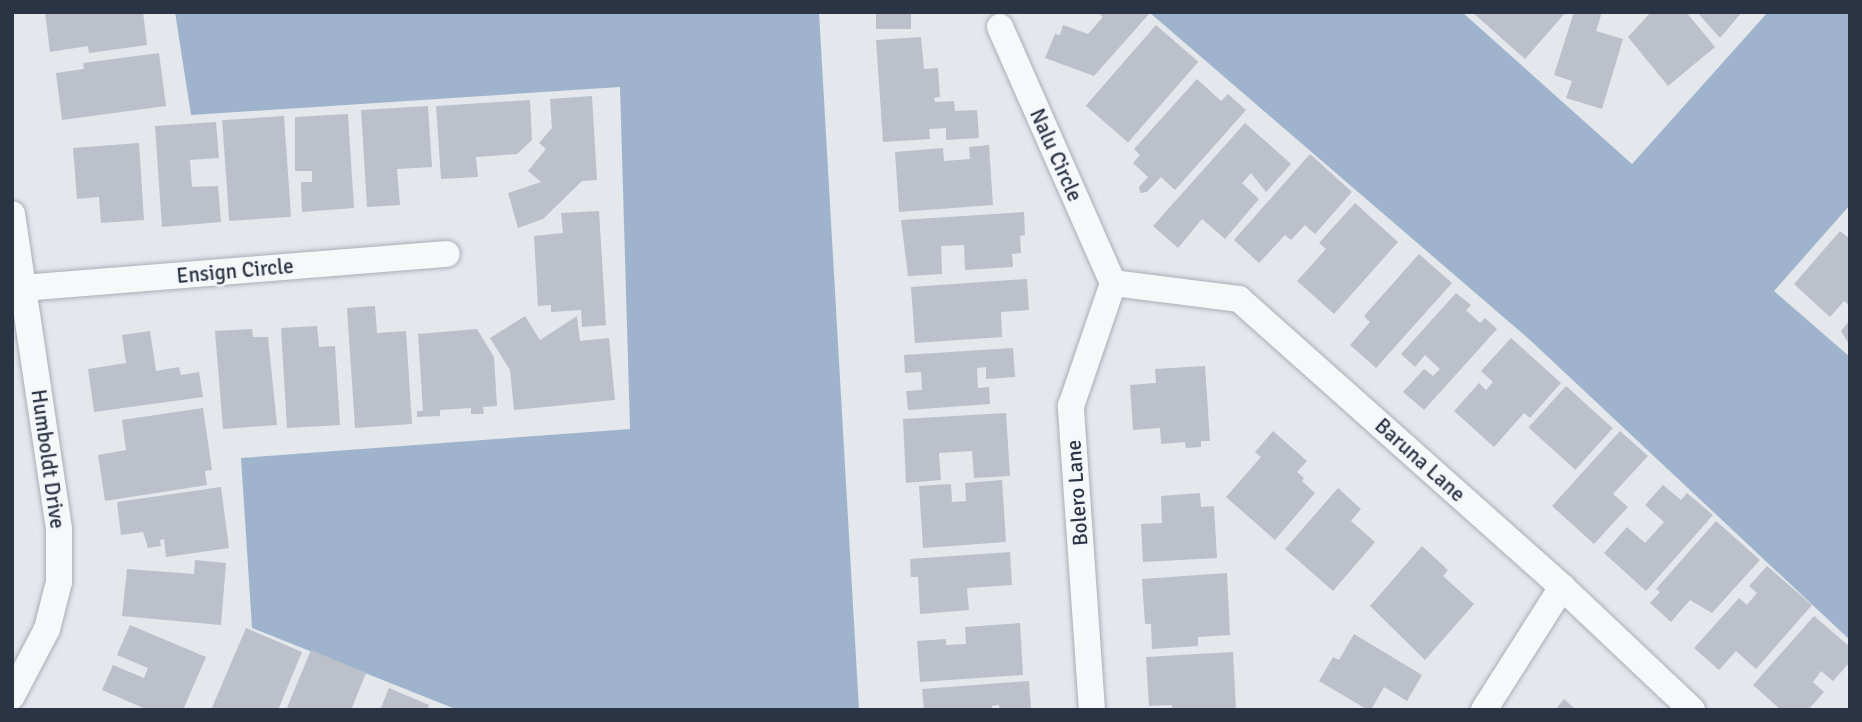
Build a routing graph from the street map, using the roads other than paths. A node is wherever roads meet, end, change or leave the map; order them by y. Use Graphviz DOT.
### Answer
graph roads {
  1 [pos="1000,27"];
  2 [pos="12,214"];
  3 [pos="447,254"];
  4 [pos="1113,284"];
  5 [pos="23,288"];
  6 [pos="1562,587"];
  7 [pos="12,696"];
  8 [pos="1092,710"];
  9 [pos="1484,710"];
  10 [pos="1692,710"];
  1 -- 4 [label="street, Nalu Circle"];
  2 -- 5 [label="street, Humboldt Drive"];
  3 -- 5 [label="street, Ensign Circle"];
  4 -- 6 [label="street, Baruna Lane"];
  4 -- 8 [label="street, Bolero Lane"];
  5 -- 7 [label="street, Humboldt Drive"];
  6 -- 9 [label="street"];
  6 -- 10 [label="street, Baruna Lane"];
}
